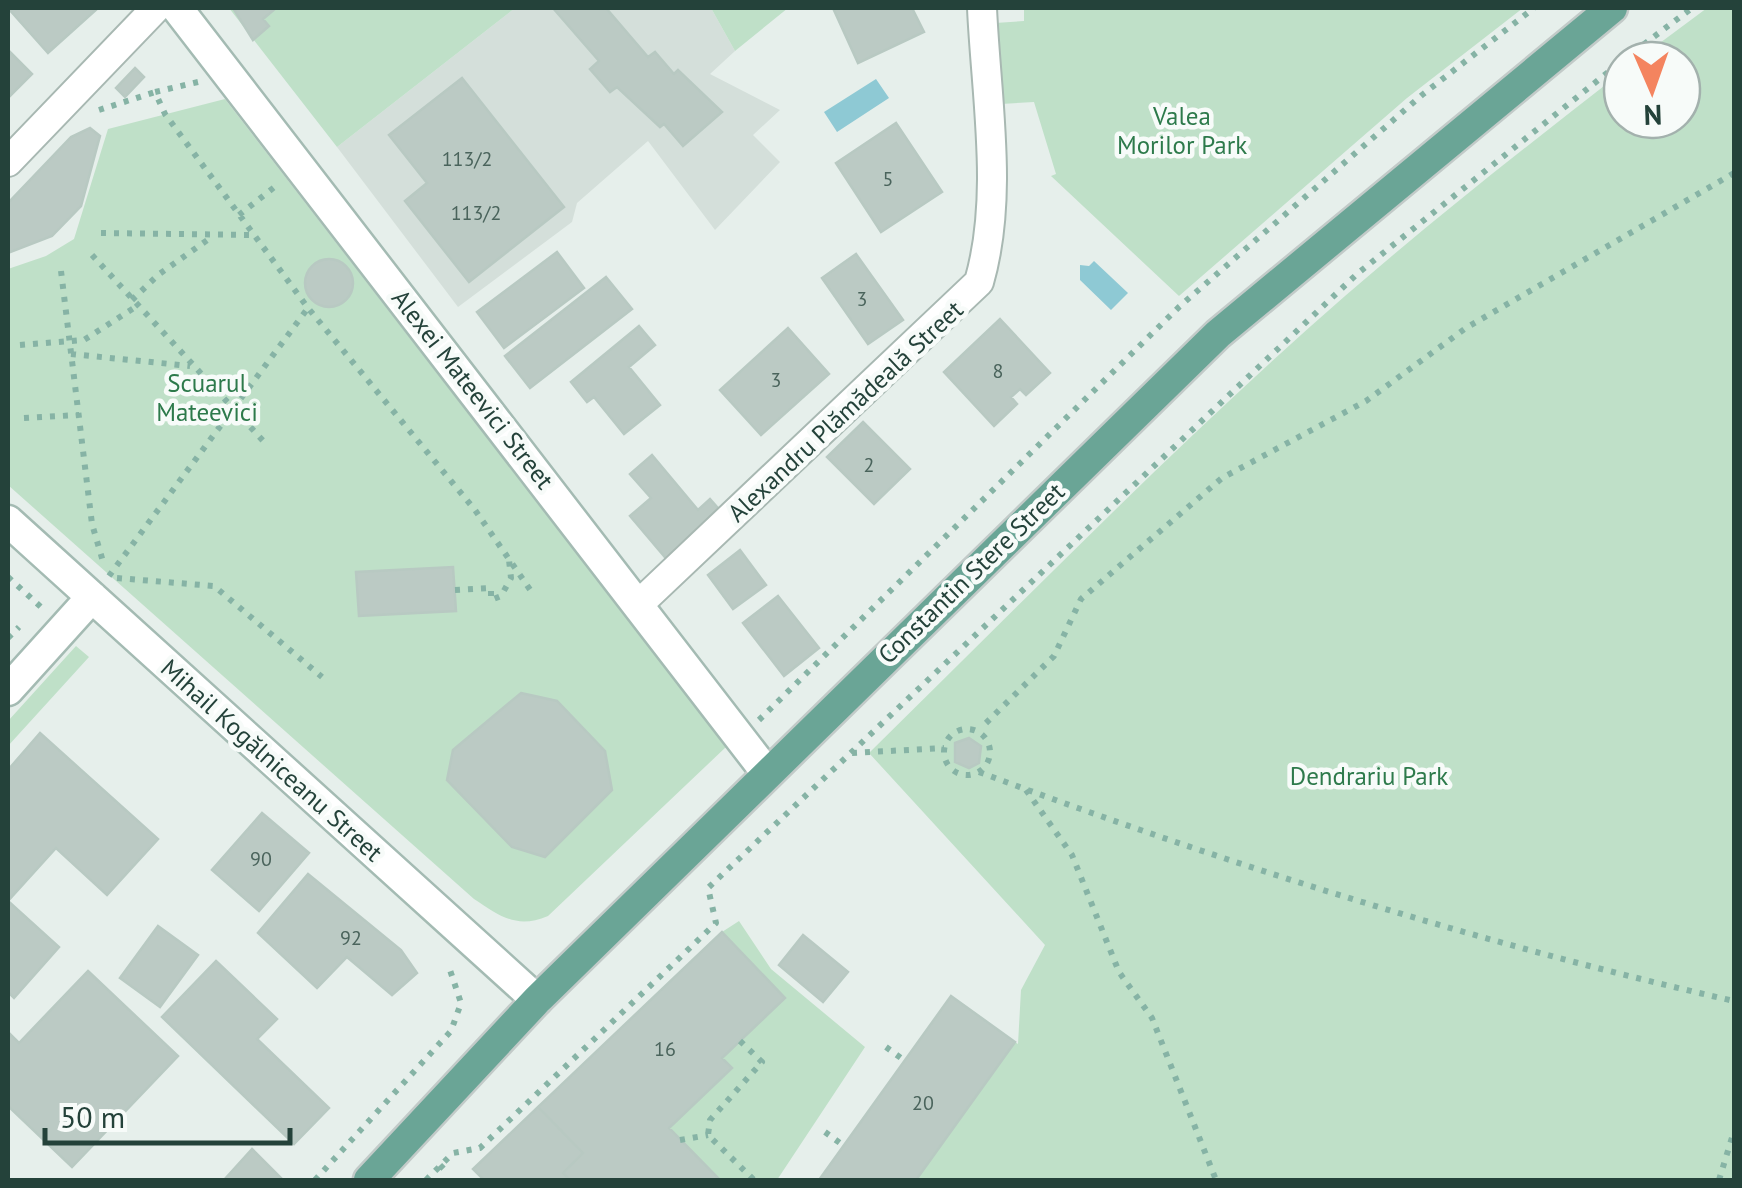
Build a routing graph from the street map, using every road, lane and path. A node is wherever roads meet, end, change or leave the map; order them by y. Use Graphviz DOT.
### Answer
graph roads {
  1 [pos="156,8"];
  2 [pos="177,8"];
  3 [pos="982,8"];
  4 [pos="1534,8"];
  5 [pos="1612,8"];
  6 [pos="1692,8"];
  7 [pos="1649,40"];
  8 [pos="1602,76"];
  9 [pos="206,80"];
  10 [pos="155,92"];
  11 [pos="80,116"];
  12 [pos="8,162"];
  13 [pos="1734,174"];
  14 [pos="285,178"];
  15 [pos="239,215"];
  16 [pos="101,233"];
  17 [pos="214,235"];
  18 [pos="254,235"];
  19 [pos="92,255"];
  20 [pos="61,271"];
  21 [pos="135,303"];
  22 [pos="308,308"];
  23 [pos="70,344"];
  24 [pos="20,346"];
  25 [pos="72,354"];
  26 [pos="192,366"];
  27 [pos="233,411"];
  28 [pos="79,414"];
  29 [pos="24,418"];
  30 [pos="266,444"];
  31 [pos="8,520"];
  32 [pos="509,559"];
  33 [pos="8,577"];
  34 [pos="100,587"];
  35 [pos="454,590"];
  36 [pos="531,591"];
  37 [pos="639,604"];
  38 [pos="50,616"];
  39 [pos="322,677"];
  40 [pos="8,690"];
  41 [pos="756,722"];
  42 [pos="986,722"];
  43 [pos="944,748"];
  44 [pos="852,753"];
  45 [pos="767,772"];
  46 [pos="979,772"];
  47 [pos="1026,789"];
  48 [pos="439,948"];
  49 [pos="537,1000"];
  50 [pos="1734,1001"];
  51 [pos="740,1041"];
  52 [pos="886,1047"];
  53 [pos="905,1061"];
  54 [pos="1734,1131"];
  55 [pos="825,1132"];
  56 [pos="708,1136"];
  57 [pos="680,1140"];
  58 [pos="844,1146"];
  59 [pos="440,1166"];
  60 [pos="448,1173"];
  61 [pos="315,1180"];
  62 [pos="369,1180"];
  63 [pos="426,1180"];
  64 [pos="754,1180"];
  65 [pos="1216,1180"];
  66 [pos="1719,1180"];
  1 -- 12 [label="street"];
  2 -- 37 [label="main road, Alexei Mateevici Street"];
  3 -- 37 [label="street, Alexandru Plămădeală Street"];
  4 -- 41 [label="path"];
  5 -- 45 [label="main road, Constantin Stere Street"];
  6 -- 7 [label="path"];
  8 -- 44 [label="path"];
  9 -- 10 [label="path"];
  10 -- 11 [label="path"];
  10 -- 15 [label="path"];
  13 -- 42 [label="path"];
  14 -- 15 [label="path"];
  15 -- 18 [label="path"];
  16 -- 17 [label="path"];
  17 -- 18 [label="path"];
  17 -- 21 [label="path"];
  18 -- 22 [label="path"];
  19 -- 21 [label="path"];
  20 -- 23 [label="path"];
  21 -- 23 [label="path"];
  21 -- 26 [label="path"];
  22 -- 27 [label="path"];
  22 -- 32 [label="path"];
  23 -- 24 [label="path"];
  23 -- 25 [label="path"];
  25 -- 26 [label="path"];
  25 -- 28 [label="path"];
  26 -- 27 [label="path"];
  27 -- 30 [label="path"];
  27 -- 34 [label="path"];
  28 -- 29 [label="path"];
  28 -- 34 [label="path"];
  31 -- 34 [label="main road, Mihail Kogălniceanu Street"];
  32 -- 35 [label="path"];
  32 -- 36 [label="path"];
  33 -- 38 [label="path"];
  34 -- 39 [label="path"];
  34 -- 40 [label="main road"];
  34 -- 49 [label="main road, Mihail Kogălniceanu Street"];
  37 -- 45 [label="main road, Alexei Mateevici Street"];
  43 -- 44 [label="path"];
  43 -- 46 [label="path"];
  43 -- 46 [label="path"];
  44 -- 59 [label="path"];
  45 -- 49 [label="main road, Constantin Stere Street"];
  46 -- 47 [label="path"];
  47 -- 50 [label="path"];
  47 -- 65 [label="path"];
  48 -- 61 [label="path"];
  49 -- 62 [label="main road, Constantin Stere Street"];
  51 -- 56 [label="path"];
  52 -- 53 [label="path"];
  54 -- 66 [label="path"];
  55 -- 58 [label="path"];
  56 -- 57 [label="path"];
  56 -- 64 [label="path"];
  59 -- 60 [label="path"];
  59 -- 63 [label="path"];
}
